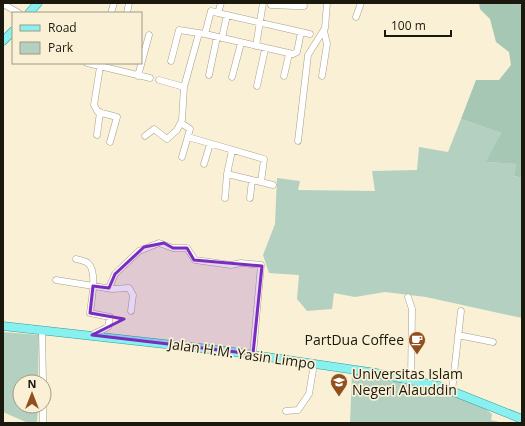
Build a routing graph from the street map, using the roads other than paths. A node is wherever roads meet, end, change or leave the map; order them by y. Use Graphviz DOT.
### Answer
graph roads {
  1 [pos="38,3"];
  2 [pos="221,3"];
  3 [pos="263,3"];
  4 [pos="327,3"];
  5 [pos="361,3"];
  6 [pos="3,4"];
  7 [pos="294,4"];
  8 [pos="271,5"];
  9 [pos="304,6"];
  10 [pos="18,12"];
  11 [pos="30,12"];
  12 [pos="218,13"];
  13 [pos="227,15"];
  14 [pos="356,17"];
  15 [pos="260,23"];
  16 [pos="324,31"];
  17 [pos="301,32"];
  18 [pos="12,33"];
  19 [pos="202,34"];
  20 [pos="310,34"];
  21 [pos="149,35"];
  22 [pos="219,38"];
  23 [pos="3,41"];
  24 [pos="241,43"];
  25 [pos="256,46"];
  26 [pos="266,49"];
  27 [pos="289,54"];
  28 [pos="142,61"];
  29 [pos="171,62"];
  30 [pos="90,64"];
  31 [pos="116,64"];
  32 [pos="141,64"];
  33 [pos="100,68"];
  34 [pos="114,70"];
  35 [pos="209,75"];
  36 [pos="138,76"];
  37 [pos="284,76"];
  38 [pos="322,76"];
  39 [pos="232,77"];
  40 [pos="150,78"];
  41 [pos="159,80"];
  42 [pos="256,86"];
  43 [pos="184,87"];
  44 [pos="100,112"];
  45 [pos="181,123"];
  46 [pos="97,135"];
  47 [pos="146,136"];
  48 [pos="188,137"];
  49 [pos="298,141"];
  50 [pos="110,142"];
  51 [pos="210,144"];
  52 [pos="232,151"];
  53 [pos="182,157"];
  54 [pos="204,164"];
  55 [pos="228,174"];
  56 [pos="252,180"];
  57 [pos="262,182"];
  58 [pos="273,185"];
  59 [pos="225,198"];
  60 [pos="250,198"];
  61 [pos="76,259"];
  62 [pos="56,280"];
  63 [pos="93,286"];
  64 [pos="109,288"];
  65 [pos="408,297"];
  66 [pos="131,310"];
  67 [pos="461,312"];
  68 [pos="3,326"];
  69 [pos="42,330"];
  70 [pos="92,335"];
  71 [pos="458,335"];
  72 [pos="493,342"];
  73 [pos="253,354"];
  74 [pos="314,364"];
  75 [pos="43,374"];
  76 [pos="411,379"];
  77 [pos="452,391"];
  78 [pos="286,411"];
  79 [pos="522,419"];
  1 -- 11 [label="main road"];
  2 -- 12 [label="street"];
  3 -- 15 [label="street"];
  4 -- 16 [label="street"];
  5 -- 14 [label="street"];
  6 -- 10 [label="street"];
  7 -- 8 [label="street"];
  7 -- 9 [label="street"];
  12 -- 13 [label="street"];
  12 -- 19 [label="street"];
  13 -- 15 [label="street"];
  13 -- 22 [label="street"];
  15 -- 17 [label="street"];
  15 -- 25 [label="street"];
  16 -- 38 [label="street"];
  16 -- 49 [label="street"];
  17 -- 20 [label="street"];
  17 -- 27 [label="street"];
  18 -- 23 [label="main road"];
  19 -- 22 [label="street"];
  19 -- 29 [label="street"];
  19 -- 43 [label="street"];
  21 -- 28 [label="street"];
  22 -- 24 [label="street"];
  22 -- 35 [label="street"];
  24 -- 25 [label="street"];
  24 -- 39 [label="street"];
  25 -- 26 [label="street"];
  26 -- 27 [label="street"];
  26 -- 42 [label="street"];
  27 -- 37 [label="street"];
  30 -- 33 [label="street"];
  31 -- 34 [label="street"];
  32 -- 36 [label="street"];
  33 -- 34 [label="street"];
  33 -- 44 [label="street"];
  34 -- 36 [label="street"];
  36 -- 40 [label="street"];
  41 -- 43 [label="street"];
  43 -- 45 [label="street"];
  44 -- 46 [label="street"];
  44 -- 50 [label="street"];
  45 -- 47 [label="street"];
  45 -- 48 [label="street"];
  48 -- 51 [label="street"];
  48 -- 53 [label="street"];
  51 -- 52 [label="street"];
  51 -- 54 [label="street"];
  52 -- 55 [label="street"];
  52 -- 57 [label="street"];
  55 -- 56 [label="street"];
  55 -- 59 [label="street"];
  56 -- 57 [label="street"];
  56 -- 60 [label="street"];
  57 -- 58 [label="street"];
  61 -- 63 [label="street"];
  62 -- 63 [label="street"];
  63 -- 64 [label="street"];
  63 -- 70 [label="street"];
  64 -- 66 [label="street"];
  64 -- 73 [label="street"];
  65 -- 76 [label="street"];
  67 -- 71 [label="street"];
  68 -- 69 [label="main road, Jalan H.M. Yasin Limpo"];
  69 -- 70 [label="main road, Jalan H.M. Yasin Limpo"];
  69 -- 75 [label="street"];
  70 -- 73 [label="main road, Jalan H.M. Yasin Limpo"];
  71 -- 72 [label="street"];
  71 -- 77 [label="street"];
  73 -- 74 [label="main road, Jalan H.M. Yasin Limpo"];
  74 -- 76 [label="main road, Jalan H.M. Yasin Limpo"];
  74 -- 78 [label="street"];
  76 -- 77 [label="main road, Jalan H.M. Yasin Limpo"];
  77 -- 79 [label="main road, Jalan H.M. Yasin Limpo"];
}
